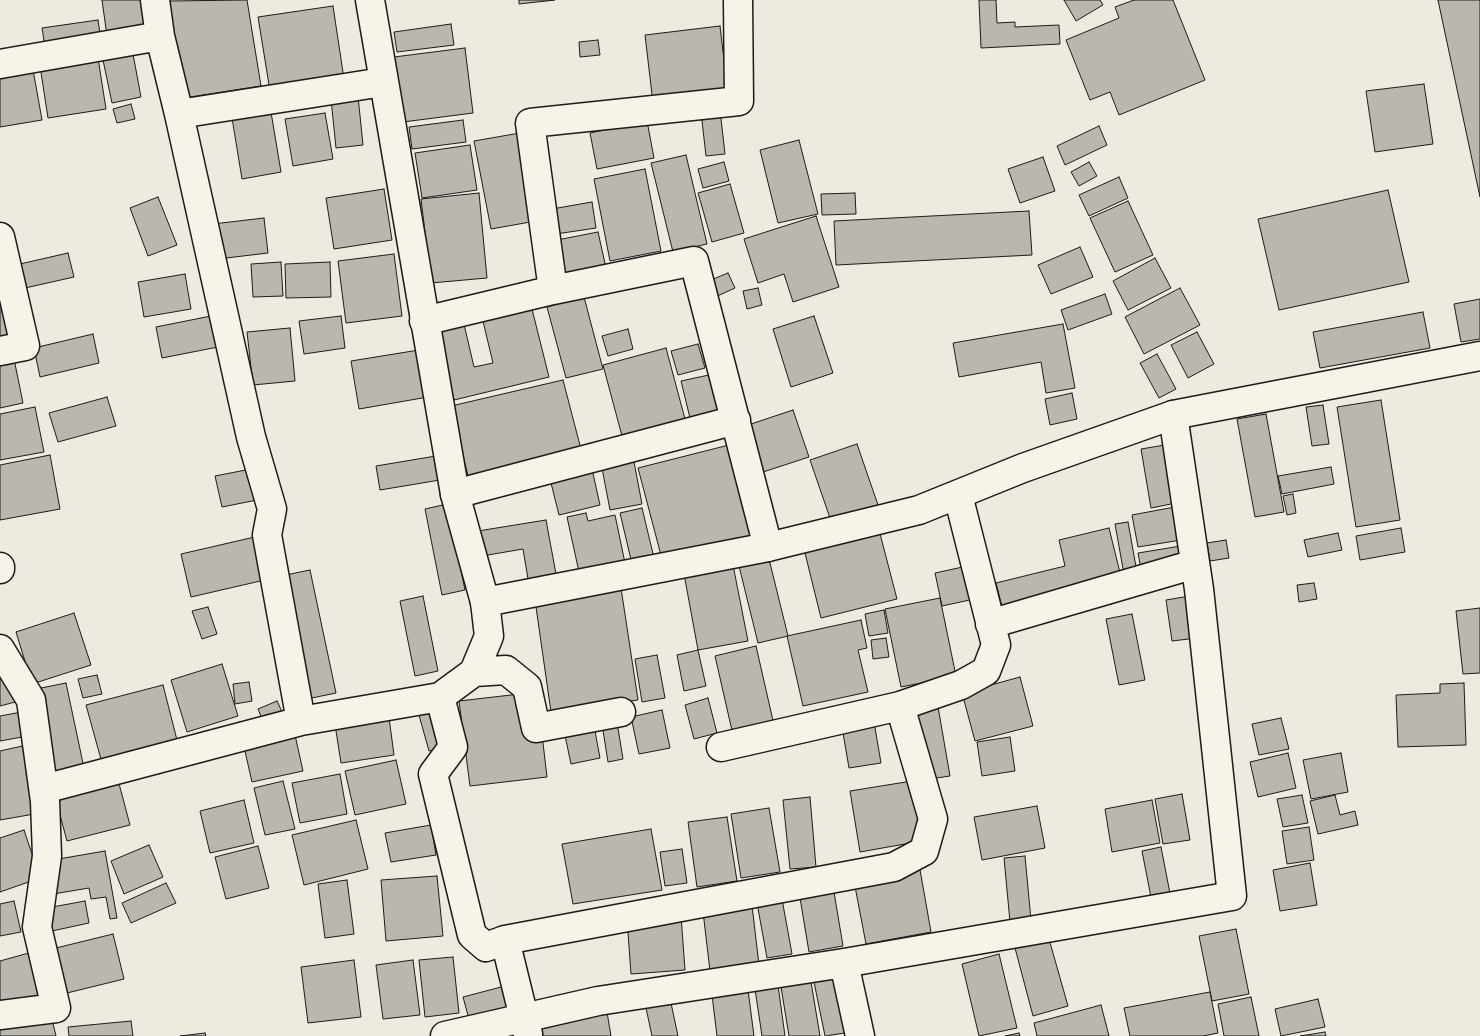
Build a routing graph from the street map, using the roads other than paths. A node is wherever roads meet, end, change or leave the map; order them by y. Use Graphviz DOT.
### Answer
graph roads {
  1 [pos="155,0"];
  2 [pos="370,0"];
  3 [pos="738,0"];
  4 [pos="160,36"];
  5 [pos="0,64"];
  6 [pos="383,82"];
  7 [pos="179,114"];
  8 [pos="0,237"];
  9 [pos="553,290"];
  10 [pos="424,321"];
  11 [pos="0,351"];
  12 [pos="1480,356"];
  13 [pos="1173,415"];
  14 [pos="736,420"];
  15 [pos="455,494"];
  16 [pos="958,494"];
  17 [pos="768,547"];
  18 [pos="1195,564"];
  19 [pos="485,602"];
  20 [pos="990,624"];
  21 [pos="0,649"];
  22 [pos="474,672"];
  23 [pos="440,697"];
  24 [pos="900,706"];
  25 [pos="621,712"];
  26 [pos="301,721"];
  27 [pos="721,747"];
  28 [pos="44,789"];
  29 [pos="505,940"];
  30 [pos="844,963"];
  31 [pos="0,1015"];
  32 [pos="527,1027"];
  33 [pos="446,1036"];
  34 [pos="860,1036"];
  1 -- 4 [label="street"];
  2 -- 6 [label="street"];
  3 -- 9 [label="street"];
  4 -- 5 [label="street"];
  4 -- 7 [label="street"];
  6 -- 7 [label="street"];
  6 -- 10 [label="street"];
  7 -- 26 [label="street"];
  8 -- 11 [label="street"];
  9 -- 10 [label="street"];
  9 -- 14 [label="street"];
  10 -- 15 [label="street"];
  12 -- 13 [label="street"];
  13 -- 16 [label="street"];
  13 -- 18 [label="street"];
  14 -- 15 [label="street"];
  14 -- 17 [label="street"];
  15 -- 19 [label="street"];
  16 -- 17 [label="street"];
  16 -- 20 [label="street"];
  17 -- 19 [label="street"];
  18 -- 20 [label="street"];
  18 -- 30 [label="street"];
  19 -- 22 [label="street"];
  20 -- 24 [label="street"];
  21 -- 28 [label="street"];
  22 -- 23 [label="street"];
  22 -- 25 [label="street"];
  23 -- 26 [label="street"];
  23 -- 29 [label="street"];
  24 -- 27 [label="street"];
  24 -- 29 [label="street"];
  26 -- 28 [label="street"];
  28 -- 31 [label="street"];
  29 -- 32 [label="street"];
  30 -- 32 [label="street"];
  30 -- 34 [label="street"];
  32 -- 33 [label="street"];
}
